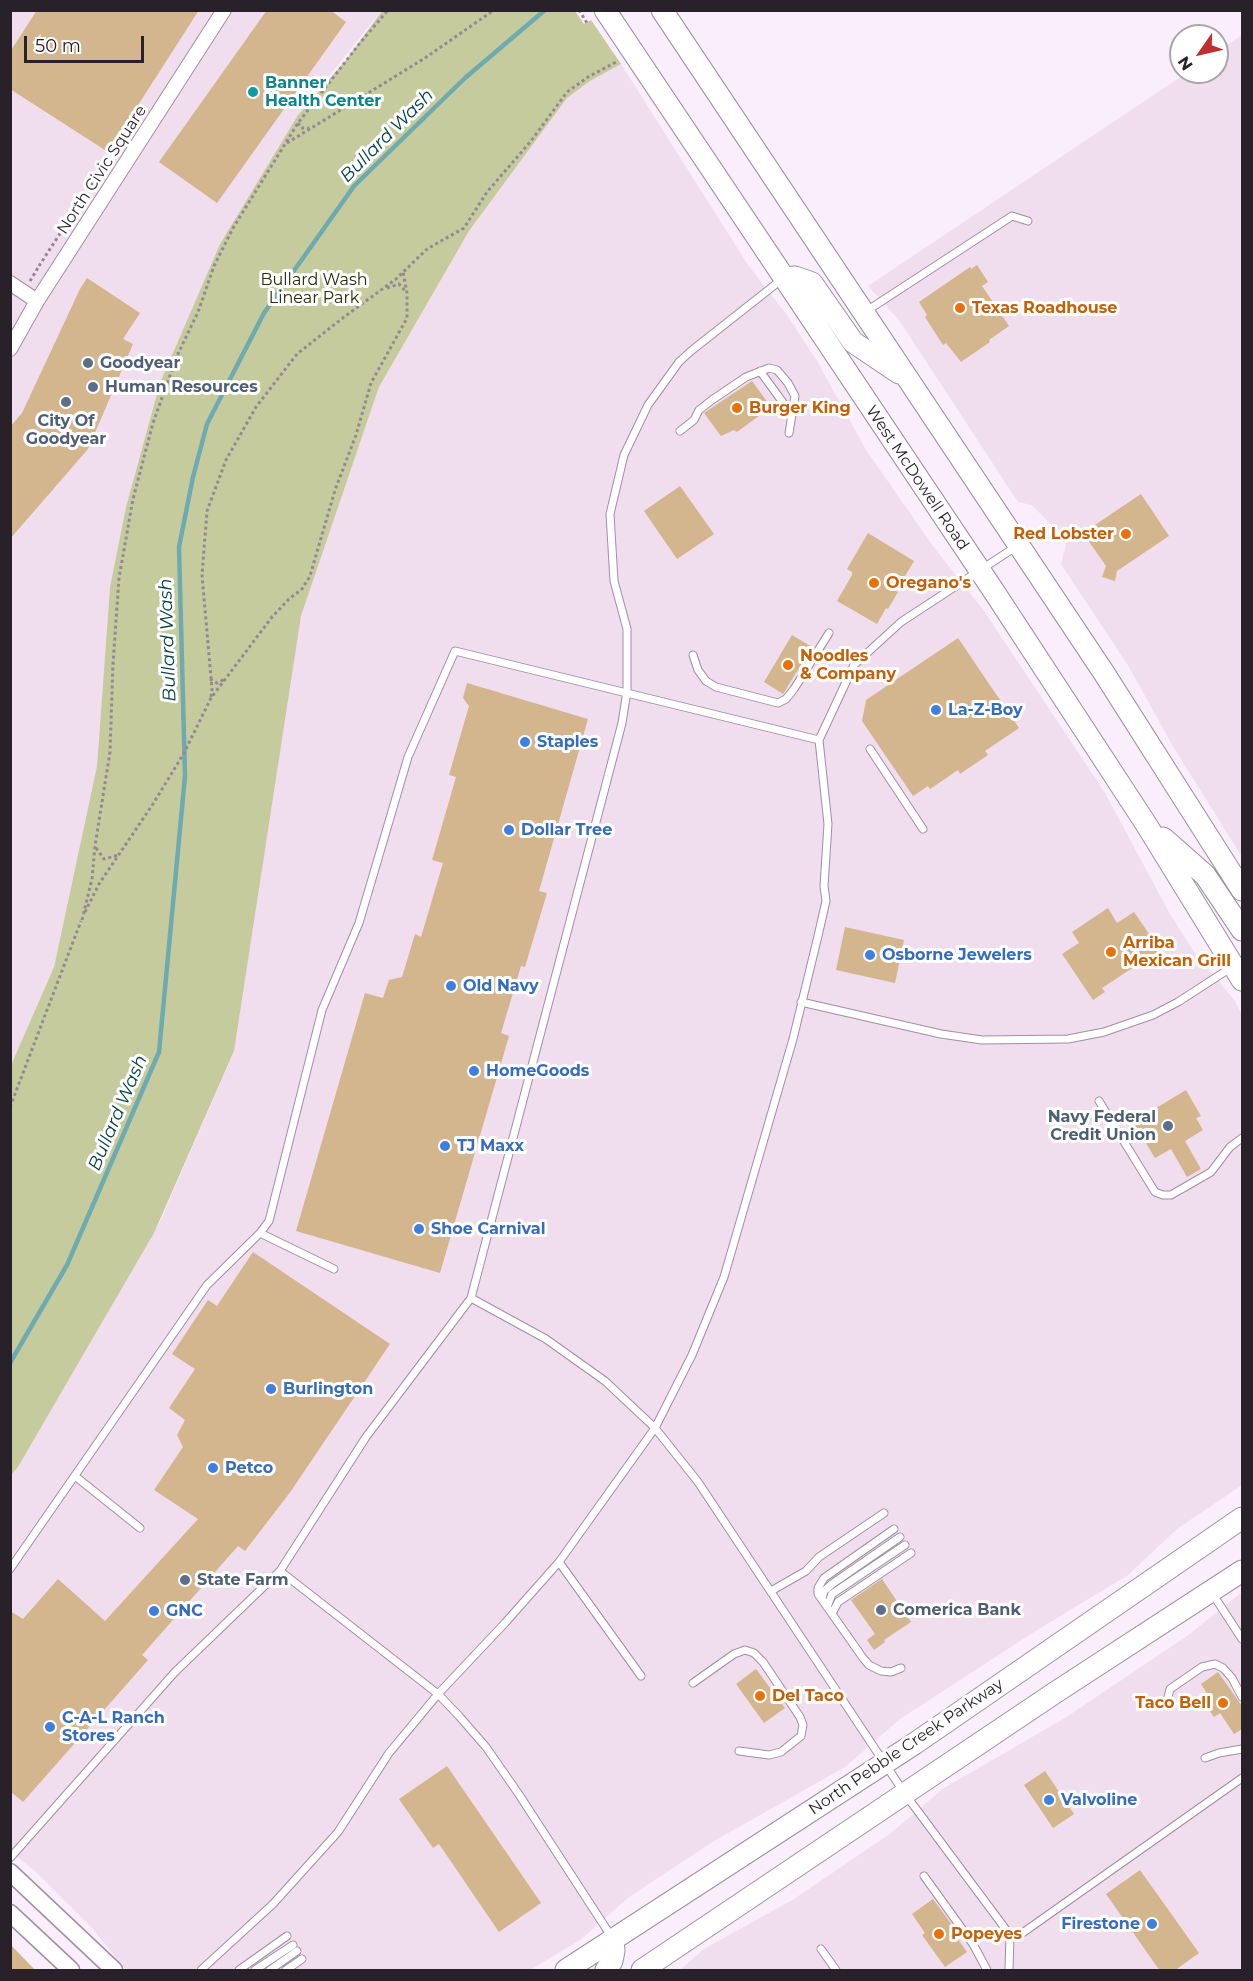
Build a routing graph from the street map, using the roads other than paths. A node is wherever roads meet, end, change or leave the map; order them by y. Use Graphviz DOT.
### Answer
graph roads {
  1 [pos="224,10"];
  2 [pos="605,10"];
  3 [pos="662,10"];
  4 [pos="1028,221"];
  5 [pos="784,278"];
  6 [pos="10,284"];
  7 [pos="37,301"];
  8 [pos="863,313"];
  9 [pos="10,349"];
  10 [pos="760,371"];
  11 [pos="909,380"];
  12 [pos="793,408"];
  13 [pos="680,431"];
  14 [pos="789,434"];
  15 [pos="1019,545"];
  16 [pos="979,570"];
  17 [pos="829,633"];
  18 [pos="693,655"];
  19 [pos="627,691"];
  20 [pos="819,740"];
  21 [pos="870,749"];
  22 [pos="1146,824"];
  23 [pos="922,829"];
  24 [pos="1242,890"];
  25 [pos="1242,930"];
  26 [pos="1240,970"];
  27 [pos="801,1002"];
  28 [pos="1099,1101"];
  29 [pos="1242,1138"];
  30 [pos="260,1233"];
  31 [pos="334,1269"];
  32 [pos="471,1298"];
  33 [pos="655,1428"];
  34 [pos="75,1476"];
  35 [pos="884,1513"];
  36 [pos="1242,1518"];
  37 [pos="140,1528"];
  38 [pos="894,1529"];
  39 [pos="900,1537"];
  40 [pos="905,1545"];
  41 [pos="911,1553"];
  42 [pos="559,1562"];
  43 [pos="10,1569"];
  44 [pos="280,1571"];
  45 [pos="1242,1571"];
  46 [pos="771,1591"];
  47 [pos="1210,1591"];
  48 [pos="822,1599"];
  49 [pos="827,1607"];
  50 [pos="832,1614"];
  51 [pos="1242,1639"];
  52 [pos="901,1668"];
  53 [pos="641,1676"];
  54 [pos="693,1683"];
  55 [pos="438,1694"];
  56 [pos="1242,1697"];
  57 [pos="1167,1701"];
  58 [pos="1242,1749"];
  59 [pos="739,1751"];
  60 [pos="1205,1758"];
  61 [pos="884,1763"];
  62 [pos="1242,1778"];
  63 [pos="905,1794"];
  64 [pos="10,1858"];
  65 [pos="10,1872"];
  66 [pos="924,1876"];
  67 [pos="10,1913"];
  68 [pos="1010,1935"];
  69 [pos="287,1936"];
  70 [pos="614,1941"];
  71 [pos="821,1948"];
  72 [pos="303,1959"];
  73 [pos="71,1971"];
  74 [pos="114,1971"];
  75 [pos="201,1971"];
  76 [pos="239,1971"];
  77 [pos="255,1971"];
  78 [pos="270,1971"];
  79 [pos="286,1971"];
  80 [pos="566,1971"];
  81 [pos="606,1971"];
  82 [pos="642,1971"];
  83 [pos="836,1971"];
  84 [pos="987,1971"];
  85 [pos="1009,1971"];
  1 -- 7 [label="street, North Civic Square"];
  2 -- 5 [label="main road, West McDowell Road"];
  3 -- 8 [label="main road"];
  4 -- 8 [label="lane"];
  5 -- 11 [label="main road"];
  5 -- 16 [label="main road, West McDowell Road"];
  5 -- 19 [label="lane"];
  6 -- 7 [label="street"];
  7 -- 9 [label="street, North Civic Square"];
  8 -- 11 [label="main road"];
  10 -- 12 [label="lane"];
  10 -- 12 [label="lane"];
  10 -- 13 [label="lane"];
  11 -- 15 [label="main road"];
  12 -- 14 [label="lane"];
  15 -- 16 [label="lane"];
  15 -- 24 [label="main road"];
  16 -- 20 [label="lane"];
  16 -- 22 [label="main road, West McDowell Road"];
  17 -- 18 [label="lane"];
  19 -- 20 [label="lane"];
  19 -- 30 [label="lane"];
  19 -- 32 [label="lane"];
  20 -- 27 [label="lane"];
  21 -- 23 [label="lane"];
  22 -- 25 [label="main road"];
  22 -- 26 [label="main road, West McDowell Road"];
  26 -- 27 [label="lane"];
  27 -- 33 [label="lane"];
  28 -- 29 [label="lane"];
  30 -- 31 [label="lane"];
  30 -- 34 [label="lane"];
  32 -- 33 [label="lane"];
  32 -- 44 [label="lane"];
  33 -- 42 [label="lane"];
  33 -- 46 [label="lane"];
  34 -- 37 [label="lane"];
  34 -- 43 [label="lane"];
  35 -- 46 [label="lane"];
  36 -- 61 [label="main road, North Pebble Creek Parkway"];
  38 -- 48 [label="lane"];
  39 -- 48 [label="lane"];
  40 -- 49 [label="lane"];
  41 -- 50 [label="lane"];
  42 -- 53 [label="lane"];
  42 -- 55 [label="lane"];
  44 -- 55 [label="lane"];
  44 -- 64 [label="lane"];
  45 -- 47 [label="main road"];
  46 -- 61 [label="lane"];
  47 -- 51 [label="lane"];
  47 -- 63 [label="main road"];
  48 -- 49 [label="lane"];
  49 -- 50 [label="lane"];
  50 -- 52 [label="lane"];
  54 -- 59 [label="lane"];
  55 -- 70 [label="lane"];
  55 -- 75 [label="lane"];
  56 -- 57 [label="lane"];
  58 -- 60 [label="lane"];
  61 -- 63 [label="lane"];
  61 -- 70 [label="main road, North Pebble Creek Parkway"];
  62 -- 68 [label="lane"];
  63 -- 68 [label="lane"];
  63 -- 82 [label="main road"];
  65 -- 74 [label="street"];
  66 -- 84 [label="lane"];
  67 -- 73 [label="street"];
  68 -- 85 [label="lane"];
  69 -- 76 [label="lane"];
  70 -- 80 [label="main road, North Pebble Creek Parkway"];
  70 -- 81 [label="main road"];
  71 -- 83 [label="lane"];
  72 -- 79 [label="lane"];
  77 -- 78 [label="lane"];
}
